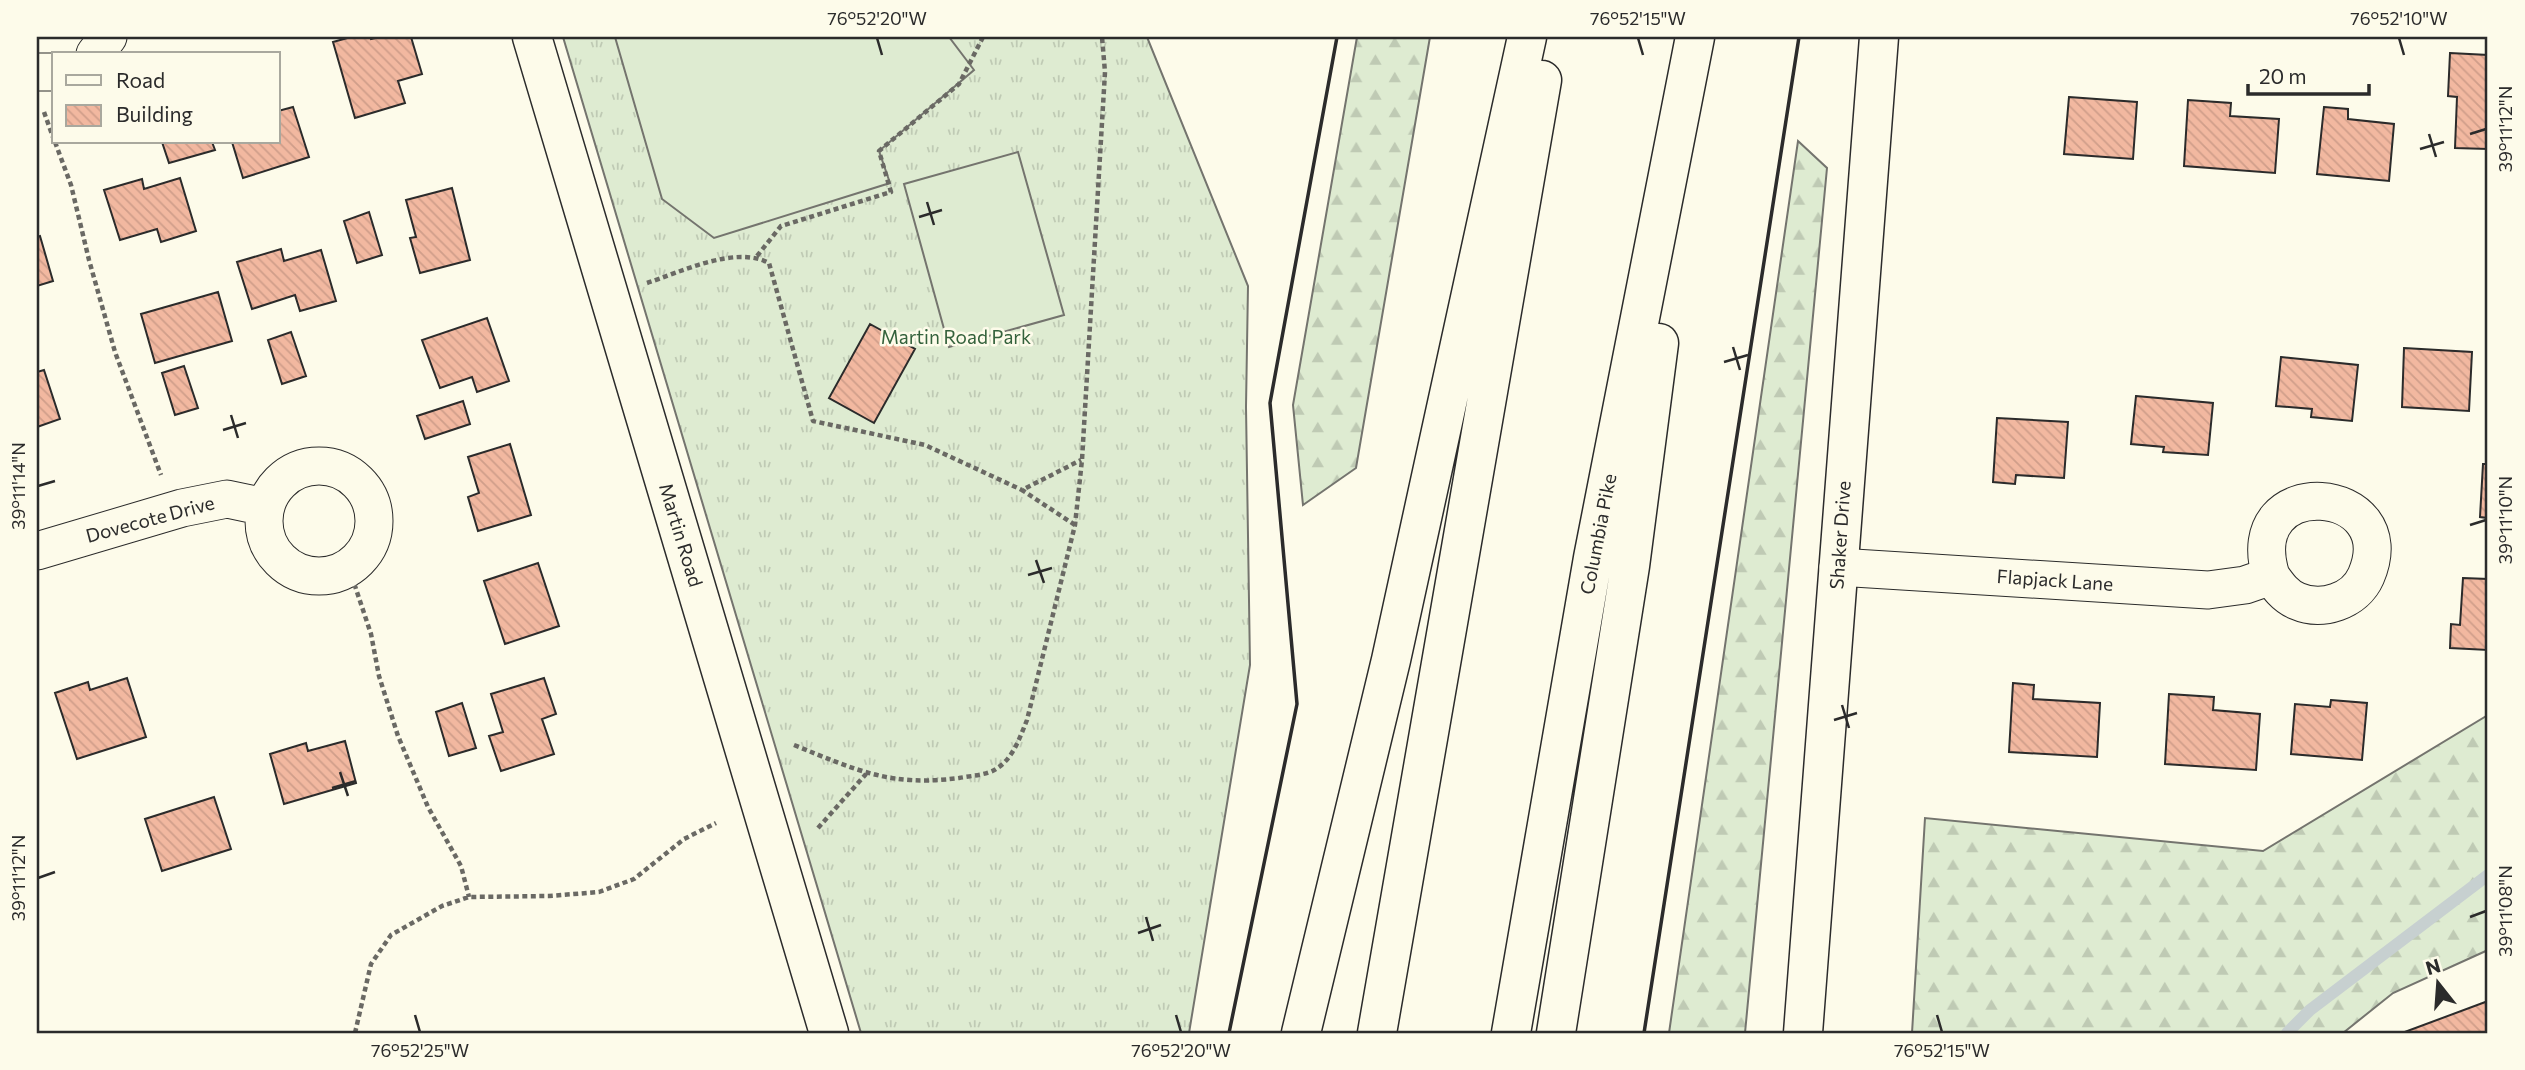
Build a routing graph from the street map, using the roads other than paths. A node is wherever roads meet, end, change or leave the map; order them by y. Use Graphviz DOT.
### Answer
graph roads {
  1 [pos="108,37"];
  2 [pos="532,37"];
  3 [pos="1527,37"];
  4 [pos="1550,37"];
  5 [pos="1697,37"];
  6 [pos="1879,37"];
  7 [pos="97,52"];
  8 [pos="265,507"];
  9 [pos="37,551"];
  10 [pos="1838,567"];
  11 [pos="2271,576"];
  12 [pos="829,1033"];
  13 [pos="1301,1033"];
  14 [pos="1377,1033"];
  15 [pos="1511,1033"];
  16 [pos="1556,1033"];
  17 [pos="1803,1033"];
  1 -- 7 [label="street"];
  2 -- 12 [label="main road, Martin Road"];
  3 -- 13 [label="main road"];
  4 -- 14 [label="main road"];
  5 -- 15 [label="main road, Columbia Pike"];
  5 -- 16 [label="main road"];
  6 -- 10 [label="main road, Shaker Drive"];
  8 -- 8 [label="street"];
  8 -- 9 [label="street, Dovecote Drive"];
  10 -- 11 [label="street, Flapjack Lane"];
  10 -- 17 [label="main road, Shaker Drive"];
}
